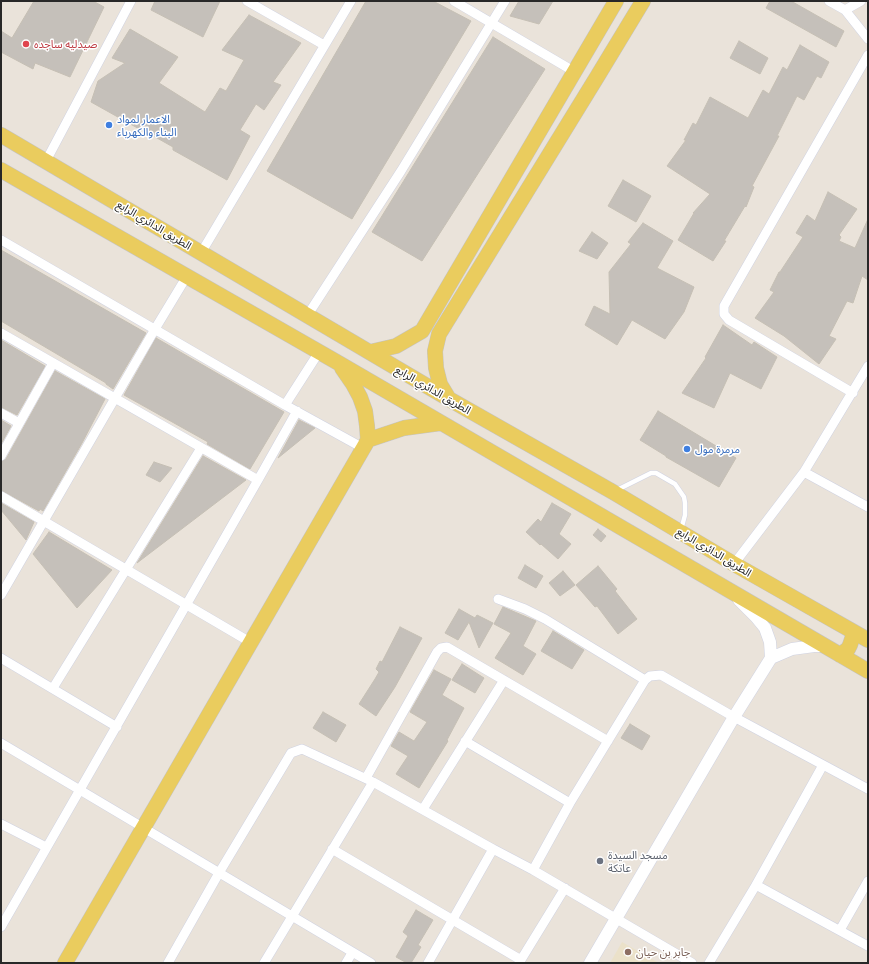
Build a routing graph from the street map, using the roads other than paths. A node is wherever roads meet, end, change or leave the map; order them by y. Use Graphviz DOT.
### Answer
graph roads {
  1 [pos="247,1"];
  2 [pos="351,1"];
  3 [pos="454,1"];
  4 [pos="505,1"];
  5 [pos="616,1"];
  6 [pos="642,1"];
  7 [pos="829,1"];
  8 [pos="861,1"];
  9 [pos="128,2"];
  10 [pos="845,10"];
  11 [pos="492,23"];
  12 [pos="868,39"];
  13 [pos="324,45"];
  14 [pos="868,55"];
  15 [pos="575,72"];
  16 [pos="1,135"];
  17 [pos="46,161"];
  18 [pos="1,170"];
  19 [pos="1,240"];
  20 [pos="201,253"];
  21 [pos="187,276"];
  22 [pos="307,316"];
  23 [pos="155,330"];
  24 [pos="1,333"];
  25 [pos="319,352"];
  26 [pos="370,352"];
  27 [pos="335,361"];
  28 [pos="53,363"];
  29 [pos="868,366"];
  30 [pos="852,393"];
  31 [pos="116,398"];
  32 [pos="449,399"];
  33 [pos="285,405"];
  34 [pos="297,411"];
  35 [pos="1,413"];
  36 [pos="19,423"];
  37 [pos="441,423"];
  38 [pos="366,444"];
  39 [pos="201,448"];
  40 [pos="1,456"];
  41 [pos="804,472"];
  42 [pos="258,480"];
  43 [pos="613,492"];
  44 [pos="1,496"];
  45 [pos="868,508"];
  46 [pos="44,520"];
  47 [pos="681,532"];
  48 [pos="734,564"];
  49 [pos="126,570"];
  50 [pos="729,590"];
  51 [pos="1,595"];
  52 [pos="498,599"];
  53 [pos="187,605"];
  54 [pos="863,634"];
  55 [pos="250,642"];
  56 [pos="825,646"];
  57 [pos="840,655"];
  58 [pos="1,658"];
  59 [pos="771,658"];
  60 [pos="868,671"];
  61 [pos="504,680"];
  62 [pos="646,680"];
  63 [pos="53,688"];
  64 [pos="734,717"];
  65 [pos="117,727"];
  66 [pos="465,741"];
  67 [pos="608,741"];
  68 [pos="1,743"];
  69 [pos="823,765"];
  70 [pos="370,780"];
  71 [pos="868,789"];
  72 [pos="80,791"];
  73 [pos="570,803"];
  74 [pos="423,809"];
  75 [pos="1,824"];
  76 [pos="144,828"];
  77 [pos="46,847"];
  78 [pos="332,849"];
  79 [pos="493,849"];
  80 [pos="533,870"];
  81 [pos="219,873"];
  82 [pos="868,882"];
  83 [pos="756,885"];
  84 [pos="565,888"];
  85 [pos="292,916"];
  86 [pos="616,918"];
  87 [pos="453,920"];
  88 [pos="1,927"];
  89 [pos="840,930"];
  90 [pos="868,946"];
  91 [pos="352,953"];
  92 [pos="520,961"];
  93 [pos="65,963"];
  94 [pos="168,963"];
  95 [pos="264,963"];
  96 [pos="346,963"];
  97 [pos="371,963"];
  98 [pos="428,963"];
  99 [pos="590,963"];
  100 [pos="692,963"];
  101 [pos="709,963"];
  1 -- 13 [label="street"];
  2 -- 13 [label="street"];
  3 -- 11 [label="street"];
  4 -- 11 [label="street"];
  5 -- 15 [label="main road"];
  6 -- 32 [label="main road"];
  7 -- 10 [label="street"];
  8 -- 10 [label="street"];
  9 -- 17 [label="street"];
  10 -- 12 [label="street"];
  11 -- 15 [label="street"];
  11 -- 22 [label="street"];
  13 -- 20 [label="street"];
  14 -- 30 [label="street"];
  15 -- 26 [label="main road"];
  16 -- 17 [label="main road, الطريق الدائري الرابع"];
  17 -- 20 [label="main road, الطريق الدائري الرابع"];
  18 -- 21 [label="main road"];
  19 -- 23 [label="street"];
  20 -- 22 [label="main road, الطريق الدائري الرابع"];
  21 -- 23 [label="street"];
  21 -- 25 [label="main road"];
  22 -- 26 [label="main road, الطريق الدائري الرابع"];
  23 -- 31 [label="street"];
  23 -- 33 [label="street"];
  24 -- 28 [label="street"];
  25 -- 27 [label="main road"];
  25 -- 33 [label="street"];
  26 -- 32 [label="main road, الطريق الدائري الرابع"];
  27 -- 37 [label="main road"];
  27 -- 38 [label="main road"];
  28 -- 31 [label="street"];
  28 -- 36 [label="street"];
  29 -- 30 [label="street"];
  30 -- 41 [label="street"];
  31 -- 39 [label="street"];
  31 -- 46 [label="street"];
  32 -- 43 [label="main road, الطريق الدائري الرابع"];
  33 -- 34 [label="street"];
  34 -- 38 [label="street"];
  34 -- 42 [label="street"];
  35 -- 36 [label="street"];
  36 -- 40 [label="street"];
  37 -- 38 [label="main road"];
  37 -- 50 [label="main road"];
  38 -- 55 [label="main road"];
  39 -- 42 [label="street"];
  39 -- 49 [label="street"];
  41 -- 45 [label="street"];
  41 -- 48 [label="street"];
  42 -- 53 [label="street"];
  43 -- 47 [label="main road, الطريق الدائري الرابع"];
  43 -- 47 [label="lane"];
  44 -- 46 [label="street"];
  46 -- 49 [label="street"];
  46 -- 51 [label="street"];
  47 -- 48 [label="main road, الطريق الدائري الرابع"];
  48 -- 54 [label="main road, الطريق الدائري الرابع"];
  49 -- 53 [label="street"];
  49 -- 63 [label="street"];
  50 -- 56 [label="main road"];
  50 -- 59 [label="street"];
  52 -- 62 [label="street"];
  53 -- 55 [label="street"];
  53 -- 65 [label="street"];
  54 -- 57 [label="main road"];
  55 -- 76 [label="main road"];
  56 -- 57 [label="main road"];
  56 -- 59 [label="street"];
  57 -- 60 [label="main road"];
  58 -- 63 [label="street"];
  59 -- 64 [label="street"];
  61 -- 66 [label="street"];
  61 -- 67 [label="street"];
  61 -- 70 [label="street"];
  62 -- 64 [label="street"];
  62 -- 67 [label="street"];
  63 -- 65 [label="street"];
  64 -- 69 [label="street"];
  64 -- 86 [label="street"];
  65 -- 72 [label="street"];
  66 -- 73 [label="street"];
  66 -- 74 [label="street"];
  67 -- 73 [label="street"];
  68 -- 72 [label="street"];
  69 -- 71 [label="street"];
  69 -- 83 [label="street"];
  70 -- 74 [label="street"];
  70 -- 78 [label="street"];
  70 -- 81 [label="street"];
  72 -- 76 [label="street"];
  72 -- 77 [label="street"];
  73 -- 80 [label="street"];
  74 -- 79 [label="street"];
  75 -- 77 [label="street"];
  76 -- 81 [label="street"];
  76 -- 93 [label="main road"];
  77 -- 88 [label="street"];
  78 -- 85 [label="street"];
  78 -- 87 [label="street"];
  79 -- 80 [label="street"];
  79 -- 87 [label="street"];
  80 -- 84 [label="street"];
  81 -- 85 [label="street"];
  81 -- 94 [label="street"];
  82 -- 89 [label="street"];
  83 -- 89 [label="street"];
  83 -- 101 [label="street"];
  84 -- 86 [label="street"];
  84 -- 92 [label="street"];
  85 -- 91 [label="street"];
  85 -- 95 [label="street"];
  86 -- 99 [label="street"];
  86 -- 100 [label="street"];
  87 -- 92 [label="street"];
  87 -- 98 [label="street"];
  89 -- 90 [label="street"];
  91 -- 96 [label="street"];
  91 -- 97 [label="street"];
}
